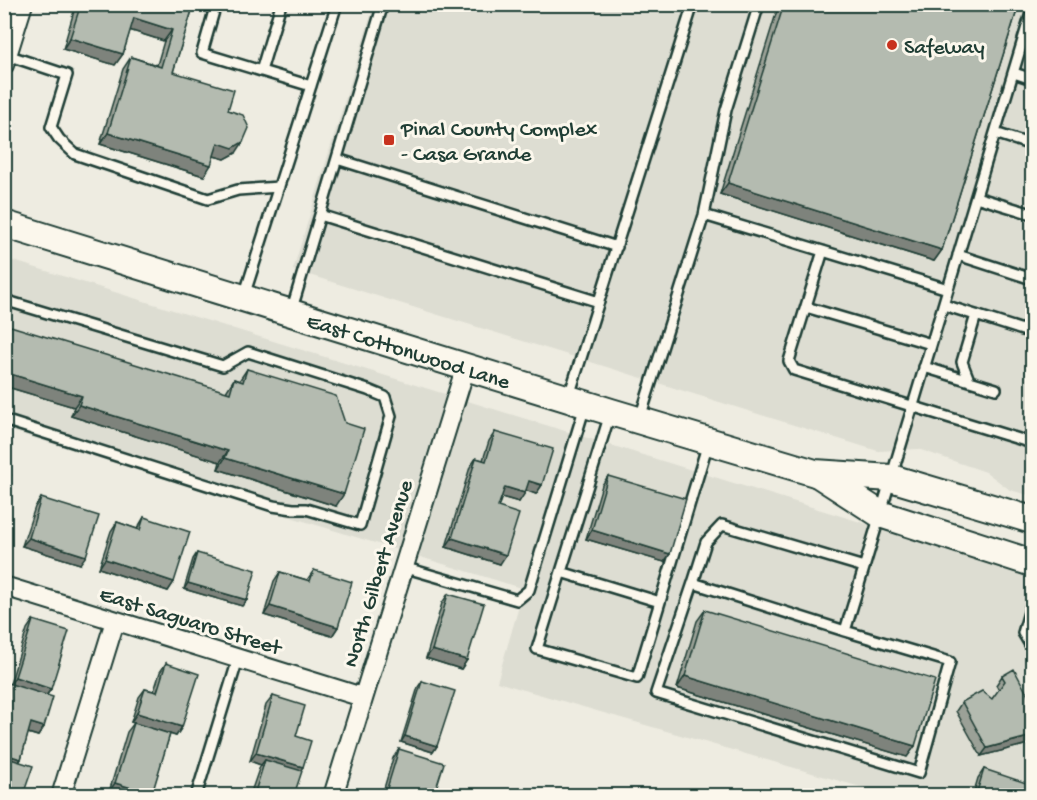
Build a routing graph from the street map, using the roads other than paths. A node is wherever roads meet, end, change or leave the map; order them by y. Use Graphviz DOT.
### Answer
graph roads {
  1 [pos="23,4"];
  2 [pos="216,4"];
  3 [pos="281,4"];
  4 [pos="337,4"];
  5 [pos="383,4"];
  6 [pos="693,4"];
  7 [pos="759,4"];
  8 [pos="1032,14"];
  9 [pos="6,60"];
  10 [pos="261,71"];
  11 [pos="1014,73"];
  12 [pos="1032,79"];
  13 [pos="311,86"];
  14 [pos="995,133"];
  15 [pos="1032,145"];
  16 [pos="337,159"];
  17 [pos="279,187"];
  18 [pos="976,197"];
  19 [pos="320,214"];
  20 [pos="1032,214"];
  21 [pos="704,215"];
  22 [pos="4,224"];
  23 [pos="616,247"];
  24 [pos="824,251"];
  25 [pos="958,255"];
  26 [pos="1032,279"];
  27 [pos="948,289"];
  28 [pos="244,298"];
  29 [pos="4,300"];
  30 [pos="599,302"];
  31 [pos="944,305"];
  32 [pos="806,306"];
  33 [pos="291,312"];
  34 [pos="976,315"];
  35 [pos="1032,333"];
  36 [pos="931,344"];
  37 [pos="466,366"];
  38 [pos="924,367"];
  39 [pos="969,380"];
  40 [pos="996,388"];
  41 [pos="577,401"];
  42 [pos="913,406"];
  43 [pos="611,412"];
  44 [pos="4,420"];
  45 [pos="640,420"];
  46 [pos="709,441"];
  47 [pos="1032,443"];
  48 [pos="815,472"];
  49 [pos="891,478"];
  50 [pos="880,514"];
  51 [pos="1032,520"];
  52 [pos="1032,563"];
  53 [pos="403,567"];
  54 [pos="864,567"];
  55 [pos="561,572"];
  56 [pos="693,583"];
  57 [pos="4,586"];
  58 [pos="1032,602"];
  59 [pos="660,603"];
  60 [pos="115,621"];
  61 [pos="845,631"];
  62 [pos="1032,648"];
  63 [pos="238,659"];
  64 [pos="362,698"];
  65 [pos="61,795"];
  66 [pos="196,795"];
  67 [pos="333,795"];
  1 -- 9 [label="street"];
  2 -- 10 [label="lane"];
  3 -- 10 [label="lane"];
  4 -- 13 [label="lane"];
  5 -- 16 [label="lane"];
  6 -- 23 [label="lane"];
  7 -- 21 [label="lane"];
  8 -- 11 [label="lane"];
  9 -- 17 [label="lane"];
  10 -- 13 [label="lane"];
  11 -- 12 [label="lane"];
  11 -- 14 [label="lane"];
  13 -- 17 [label="lane"];
  14 -- 15 [label="lane"];
  14 -- 18 [label="lane"];
  16 -- 19 [label="lane"];
  16 -- 23 [label="lane"];
  17 -- 28 [label="lane"];
  18 -- 20 [label="lane"];
  18 -- 25 [label="lane"];
  19 -- 30 [label="lane"];
  19 -- 33 [label="lane"];
  21 -- 24 [label="lane"];
  21 -- 45 [label="lane"];
  22 -- 28 [label="main road, East Cottonwood Lane"];
  23 -- 30 [label="lane"];
  24 -- 27 [label="lane"];
  24 -- 32 [label="lane"];
  25 -- 26 [label="lane"];
  25 -- 27 [label="lane"];
  27 -- 31 [label="lane"];
  28 -- 33 [label="main road, East Cottonwood Lane"];
  29 -- 44 [label="lane"];
  30 -- 41 [label="lane"];
  31 -- 34 [label="lane"];
  31 -- 36 [label="lane"];
  32 -- 36 [label="lane"];
  32 -- 42 [label="lane"];
  33 -- 37 [label="main road, East Cottonwood Lane"];
  34 -- 35 [label="lane"];
  34 -- 39 [label="lane"];
  36 -- 38 [label="lane"];
  37 -- 41 [label="main road, East Cottonwood Lane"];
  37 -- 53 [label="street, North Gilbert Avenue"];
  38 -- 39 [label="lane"];
  38 -- 42 [label="lane"];
  39 -- 40 [label="lane"];
  41 -- 43 [label="main road, East Cottonwood Lane"];
  41 -- 53 [label="lane"];
  42 -- 47 [label="lane"];
  42 -- 49 [label="lane"];
  43 -- 45 [label="main road, East Cottonwood Lane"];
  43 -- 55 [label="lane"];
  45 -- 46 [label="main road, East Cottonwood Lane"];
  46 -- 48 [label="main road, East Cottonwood Lane"];
  46 -- 59 [label="lane"];
  48 -- 49 [label="main road, East Cottonwood Lane"];
  48 -- 50 [label="main road, East Cottonwood Lane"];
  49 -- 50 [label="lane"];
  49 -- 51 [label="main road, East Cottonwood Lane"];
  50 -- 52 [label="main road, East Cottonwood Lane"];
  50 -- 54 [label="lane"];
  53 -- 64 [label="street, North Gilbert Avenue"];
  54 -- 56 [label="lane"];
  54 -- 61 [label="lane"];
  55 -- 59 [label="lane"];
  55 -- 59 [label="lane"];
  56 -- 61 [label="lane"];
  56 -- 61 [label="lane"];
  57 -- 60 [label="street, East Saguaro Street"];
  58 -- 62 [label="lane"];
  60 -- 63 [label="street, East Saguaro Street"];
  60 -- 65 [label="street"];
  63 -- 64 [label="street, East Saguaro Street"];
  63 -- 66 [label="lane"];
  64 -- 67 [label="street, North Gilbert Avenue"];
}
